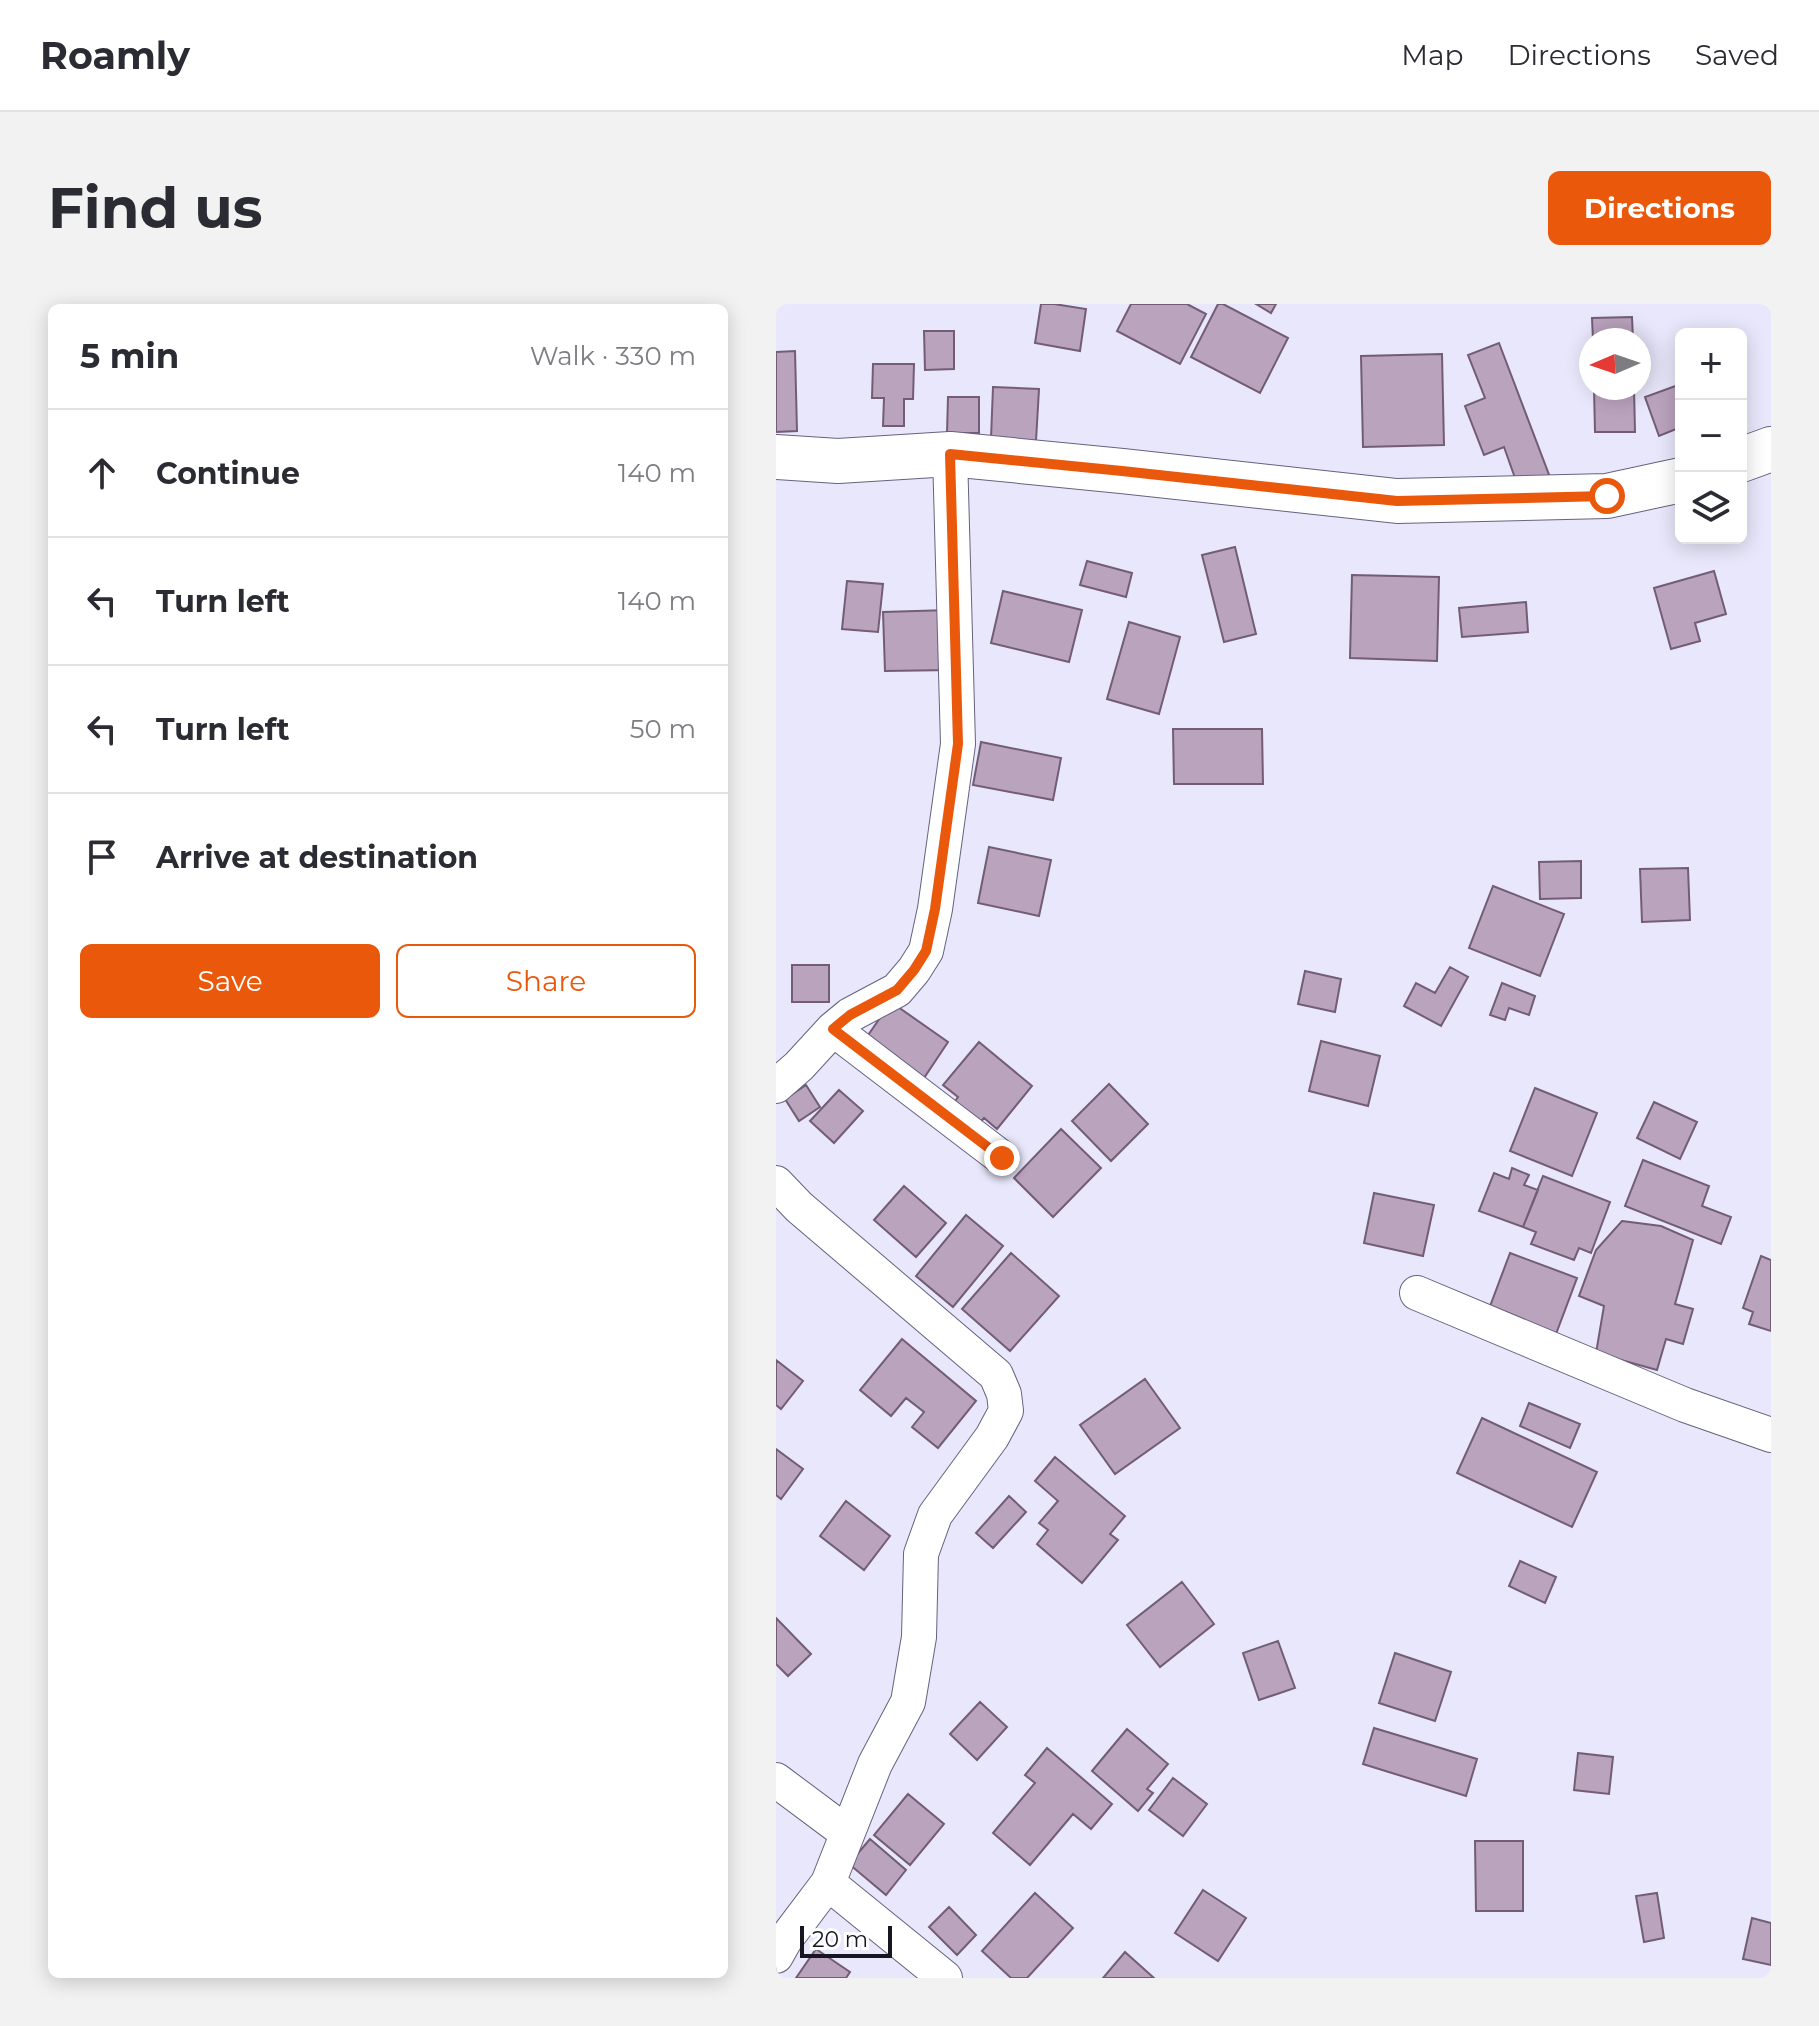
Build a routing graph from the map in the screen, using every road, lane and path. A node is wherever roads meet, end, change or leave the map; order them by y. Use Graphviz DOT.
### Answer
graph roads {
  1 [pos="1771,449"];
  2 [pos="950,454"];
  3 [pos="776,457"];
  4 [pos="1747,458"];
  5 [pos="1675,481"];
  6 [pos="833,1029"];
  7 [pos="776,1086"];
  8 [pos="1002,1158"];
  9 [pos="776,1183"];
  10 [pos="1417,1293"];
  11 [pos="1771,1435"];
  12 [pos="776,1780"];
  13 [pos="847,1833"];
  14 [pos="828,1883"];
  15 [pos="776,1956"];
  16 [pos="945,1978"];
  1 -- 4 [label="main road"];
  2 -- 3 [label="main road"];
  2 -- 5 [label="main road"];
  2 -- 6 [label="street"];
  6 -- 7 [label="street"];
  6 -- 8 [label="street"];
  9 -- 13 [label="street"];
  10 -- 11 [label="street"];
  12 -- 13 [label="street"];
  13 -- 14 [label="street"];
  14 -- 15 [label="street"];
  14 -- 16 [label="street"];
}
